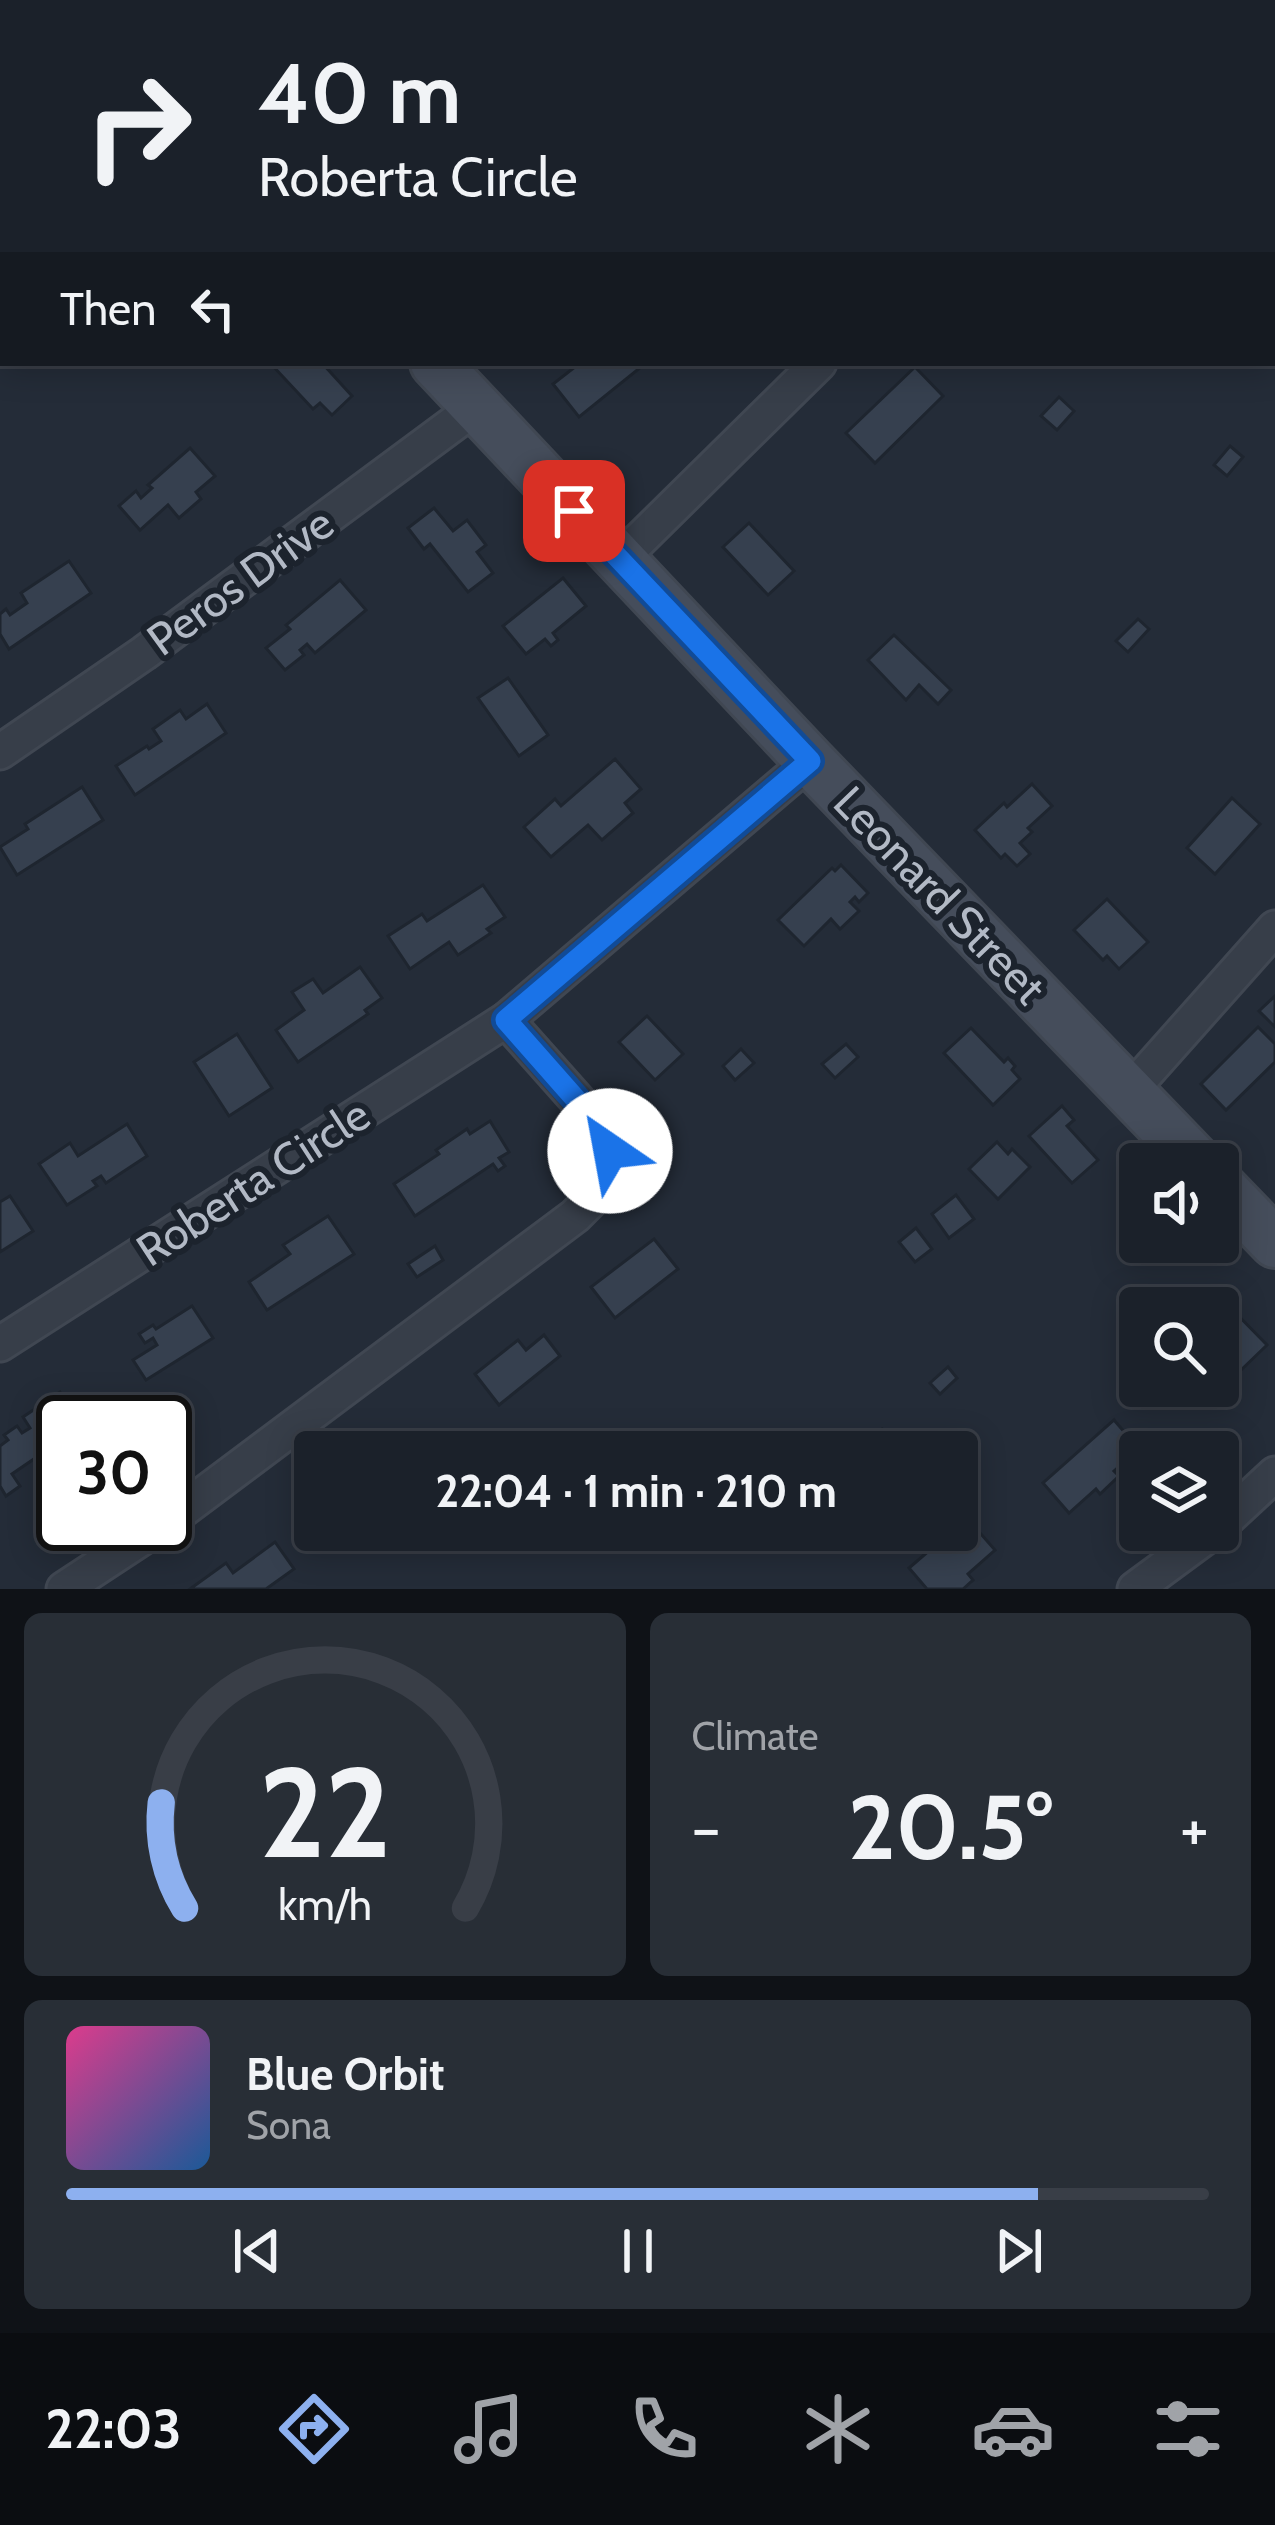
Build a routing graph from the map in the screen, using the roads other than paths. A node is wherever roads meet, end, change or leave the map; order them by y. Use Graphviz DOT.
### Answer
graph roads {
  1 [pos="438,366"];
  2 [pos="816,366"];
  3 [pos="476,407"];
  4 [pos="619,560"];
  5 [pos="0,752"];
  6 [pos="810,761"];
  7 [pos="1275,928"];
  8 [pos="506,1020"];
  9 [pos="1130,1091"];
  10 [pos="1179,1143"];
  11 [pos="1239,1206"];
  12 [pos="1275,1244"];
  13 [pos="0,1344"];
  14 [pos="1275,1474"];
  15 [pos="192,1503"];
  16 [pos="1239,1507"];
  17 [pos="122,1551"];
  18 [pos="1185,1551"];
  19 [pos="64,1589"];
  20 [pos="1135,1589"];
  1 -- 3 [label="street, Leonard Street"];
  2 -- 4 [label="street"];
  3 -- 4 [label="street, Leonard Street"];
  3 -- 5 [label="street, Peros Drive"];
  4 -- 6 [label="street, Leonard Street"];
  6 -- 8 [label="street, Roberta Circle"];
  6 -- 9 [label="street, Leonard Street"];
  7 -- 9 [label="street"];
  8 -- 13 [label="street, Roberta Circle"];
  8 -- 15 [label="street"];
  9 -- 10 [label="street, Leonard Street"];
  11 -- 12 [label="street"];
  14 -- 16 [label="street"];
  17 -- 19 [label="street"];
  18 -- 20 [label="street"];
}
